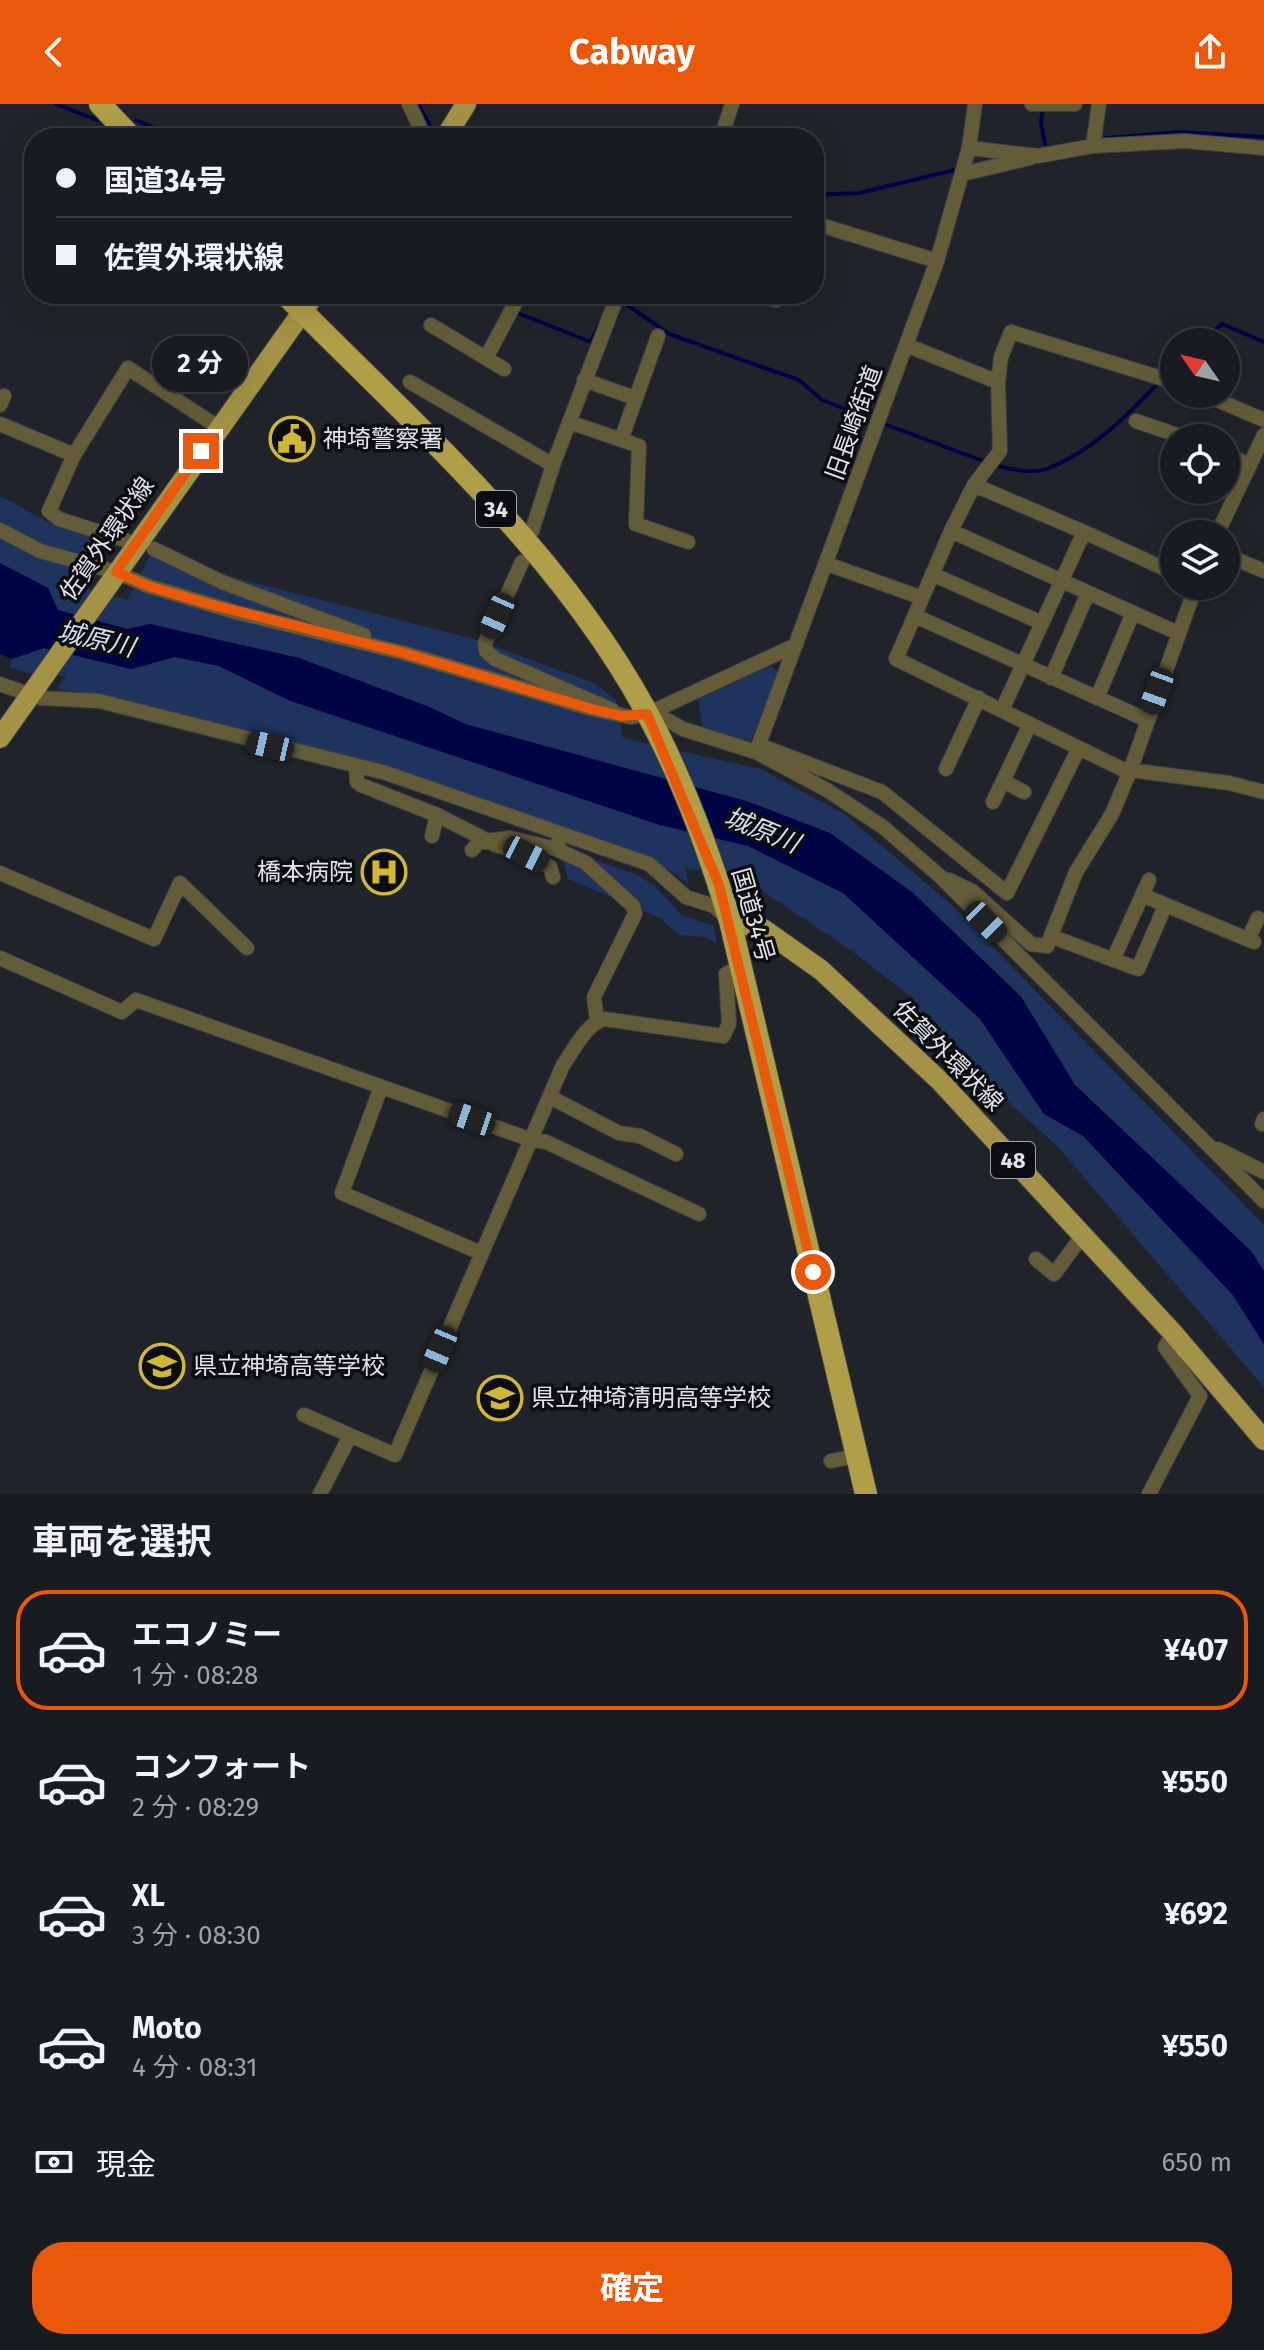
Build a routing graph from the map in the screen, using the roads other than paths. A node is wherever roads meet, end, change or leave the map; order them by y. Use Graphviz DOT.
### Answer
graph roads {
  1 [pos="100,104"];
  2 [pos="409,104"];
  3 [pos="466,104"];
  4 [pos="732,104"];
  5 [pos="975,104"];
  6 [pos="1075,104"];
  7 [pos="1099,104"];
  8 [pos="1041,105"];
  9 [pos="123,128"];
  10 [pos="420,128"];
  11 [pos="451,128"];
  12 [pos="724,128"];
  13 [pos="1093,146"];
  14 [pos="969,148"];
  15 [pos="1264,148"];
  16 [pos="1038,156"];
  17 [pos="962,174"];
  18 [pos="824,226"];
  19 [pos="937,261"];
  20 [pos="297,304"];
  21 [pos="305,304"];
  22 [pos="515,304"];
  23 [pos="615,304"];
  24 [pos="431,325"];
  25 [pos="658,336"];
  26 [pos="906,345"];
  27 [pos="486,358"];
  28 [pos="504,369"];
  29 [pos="1160,377"];
  30 [pos="584,380"];
  31 [pos="410,382"];
  32 [pos="998,382"];
  33 [pos="635,398"];
  34 [pos="1236,408"];
  35 [pos="1264,420"];
  36 [pos="1136,421"];
  37 [pos="569,422"];
  38 [pos="0,424"];
  39 [pos="218,427"];
  40 [pos="1160,429"];
  41 [pos="1264,435"];
  42 [pos="621,440"];
  43 [pos="74,455"];
  44 [pos="1240,461"];
  45 [pos="553,465"];
  46 [pos="1250,465"];
  47 [pos="974,485"];
  48 [pos="1224,520"];
  49 [pos="0,530"];
  50 [pos="532,531"];
  51 [pos="951,531"];
  52 [pos="1084,532"];
  53 [pos="125,540"];
  54 [pos="688,542"];
  55 [pos="154,549"];
  56 [pos="1240,561"];
  57 [pos="522,562"];
  58 [pos="827,564"];
  59 [pos="1160,567"];
  60 [pos="1264,571"];
  61 [pos="932,574"];
  62 [pos="114,575"];
  63 [pos="1061,581"];
  64 [pos="1088,593"];
  65 [pos="920,597"];
  66 [pos="1191,600"];
  67 [pos="1133,613"];
  68 [pos="915,616"];
  69 [pos="1042,623"];
  70 [pos="1178,633"];
  71 [pos="796,645"];
  72 [pos="404,653"];
  73 [pos="1023,665"];
  74 [pos="1051,678"];
  75 [pos="0,684"];
  76 [pos="31,692"];
  77 [pos="979,698"];
  78 [pos="1097,698"];
  79 [pos="1002,710"];
  80 [pos="647,714"];
  81 [pos="622,716"];
  82 [pos="1147,720"];
  83 [pos="1030,724"];
  84 [pos="0,738"];
  85 [pos="1079,748"];
  86 [pos="756,752"];
  87 [pos="356,766"];
  88 [pos="946,769"];
  89 [pos="1130,771"];
  90 [pos="1003,781"];
  91 [pos="1024,792"];
  92 [pos="1264,792"];
  93 [pos="993,802"];
  94 [pos="437,815"];
  95 [pos="432,836"];
  96 [pos="487,840"];
  97 [pos="559,842"];
  98 [pos="472,850"];
  99 [pos="0,873"];
  100 [pos="553,877"];
  101 [pos="941,877"];
  102 [pos="1165,906"];
  103 [pos="1258,918"];
  104 [pos="730,921"];
  105 [pos="1053,937"];
  106 [pos="247,948"];
  107 [pos="0,958"];
  108 [pos="1113,960"];
  109 [pos="741,966"];
  110 [pos="597,1021"];
  111 [pos="381,1087"];
  112 [pos="550,1097"];
  113 [pos="529,1139"];
  114 [pos="1211,1146"];
  115 [pos="676,1154"];
  116 [pos="1264,1172"];
  117 [pos="1264,1201"];
  118 [pos="699,1214"];
  119 [pos="1083,1235"];
  120 [pos="481,1253"];
  121 [pos="1036,1259"];
  122 [pos="1173,1333"];
  123 [pos="304,1415"];
  124 [pos="350,1436"];
  125 [pos="1264,1440"];
  126 [pos="857,1456"];
  127 [pos="831,1461"];
  128 [pos="320,1494"];
  129 [pos="866,1494"];
  130 [pos="1149,1494"];
  1 -- 9 [label="highway"];
  2 -- 10 [label="street"];
  3 -- 11 [label="main road"];
  4 -- 12 [label="street"];
  5 -- 14 [label="street, 旧長崎街道"];
  6 -- 8 [label="street"];
  7 -- 13 [label="street"];
  13 -- 15 [label="street"];
  13 -- 16 [label="street"];
  14 -- 16 [label="street"];
  14 -- 17 [label="street, 旧長崎街道"];
  16 -- 17 [label="street"];
  17 -- 19 [label="street, 旧長崎街道"];
  18 -- 19 [label="street"];
  19 -- 26 [label="street, 旧長崎街道"];
  20 -- 39 [label="main road, 佐賀外環状線"];
  21 -- 80 [label="highway, 国道34号 / 34"];
  22 -- 27 [label="street"];
  23 -- 30 [label="street"];
  24 -- 27 [label="street"];
  25 -- 33 [label="street"];
  26 -- 32 [label="street"];
  26 -- 58 [label="street, 旧長崎街道"];
  27 -- 28 [label="street"];
  29 -- 32 [label="street"];
  30 -- 33 [label="street"];
  30 -- 37 [label="street"];
  31 -- 45 [label="street"];
  32 -- 47 [label="street"];
  33 -- 42 [label="street"];
  34 -- 35 [label="street"];
  36 -- 40 [label="street"];
  37 -- 42 [label="street"];
  37 -- 45 [label="street"];
  38 -- 43 [label="street"];
  39 -- 43 [label="street"];
  39 -- 62 [label="main road, 佐賀外環状線"];
  41 -- 46 [label="street"];
  42 -- 54 [label="street"];
  43 -- 53 [label="street"];
  44 -- 46 [label="street"];
  45 -- 50 [label="street"];
  46 -- 48 [label="street"];
  47 -- 51 [label="street"];
  47 -- 52 [label="street"];
  49 -- 62 [label="street"];
  51 -- 61 [label="street"];
  51 -- 63 [label="street"];
  52 -- 59 [label="street"];
  52 -- 63 [label="street"];
  55 -- 72 [label="street"];
  56 -- 60 [label="street"];
  57 -- 81 [label="street"];
  58 -- 65 [label="street"];
  58 -- 71 [label="street, 旧長崎街道"];
  61 -- 65 [label="street"];
  61 -- 69 [label="street"];
  62 -- 72 [label="street"];
  62 -- 76 [label="main road, 佐賀外環状線"];
  63 -- 64 [label="street"];
  63 -- 69 [label="street"];
  64 -- 67 [label="street"];
  64 -- 74 [label="street"];
  65 -- 68 [label="street"];
  66 -- 70 [label="street"];
  67 -- 70 [label="street"];
  67 -- 78 [label="street"];
  68 -- 73 [label="street"];
  68 -- 77 [label="street"];
  69 -- 73 [label="street"];
  70 -- 82 [label="street"];
  71 -- 80 [label="street"];
  71 -- 86 [label="street, 旧長崎街道"];
  72 -- 81 [label="street"];
  73 -- 74 [label="street"];
  73 -- 79 [label="street"];
  74 -- 78 [label="street"];
  75 -- 76 [label="street"];
  76 -- 84 [label="main road, 佐賀外環状線"];
  76 -- 87 [label="street"];
  77 -- 79 [label="street"];
  77 -- 88 [label="street"];
  78 -- 82 [label="street"];
  79 -- 83 [label="street"];
  80 -- 81 [label="street"];
  80 -- 86 [label="street"];
  80 -- 104 [label="highway, 国道34号 / 34"];
  82 -- 89 [label="street"];
  83 -- 85 [label="street"];
  83 -- 90 [label="street"];
  85 -- 86 [label="street"];
  85 -- 89 [label="street"];
  86 -- 101 [label="street"];
  87 -- 94 [label="street"];
  87 -- 97 [label="street"];
  89 -- 92 [label="street"];
  89 -- 105 [label="street"];
  90 -- 91 [label="street"];
  90 -- 93 [label="street"];
  94 -- 95 [label="street"];
  94 -- 96 [label="street"];
  96 -- 97 [label="street"];
  96 -- 98 [label="street"];
  96 -- 100 [label="street"];
  97 -- 104 [label="street"];
  97 -- 110 [label="street"];
  99 -- 106 [label="street"];
  101 -- 105 [label="street"];
  101 -- 114 [label="street"];
  102 -- 103 [label="street"];
  102 -- 108 [label="street"];
  102 -- 108 [label="street"];
  104 -- 109 [label="highway, 国道34号 / 34"];
  104 -- 119 [label="main road, 佐賀外環状線 / 48"];
  105 -- 108 [label="street"];
  107 -- 111 [label="street"];
  109 -- 110 [label="street"];
  109 -- 126 [label="highway, 国道34号 / 34"];
  110 -- 112 [label="street"];
  111 -- 113 [label="street"];
  111 -- 120 [label="street"];
  112 -- 113 [label="street"];
  112 -- 115 [label="street"];
  113 -- 118 [label="street"];
  113 -- 120 [label="street"];
  114 -- 116 [label="street"];
  114 -- 117 [label="street"];
  119 -- 121 [label="street"];
  119 -- 122 [label="main road, 佐賀外環状線 / 48"];
  120 -- 124 [label="street"];
  122 -- 125 [label="main road, 佐賀外環状線 / 48"];
  122 -- 130 [label="street"];
  123 -- 124 [label="street"];
  124 -- 128 [label="street"];
  126 -- 127 [label="street"];
  126 -- 129 [label="highway, 国道34号 / 34"];
}
